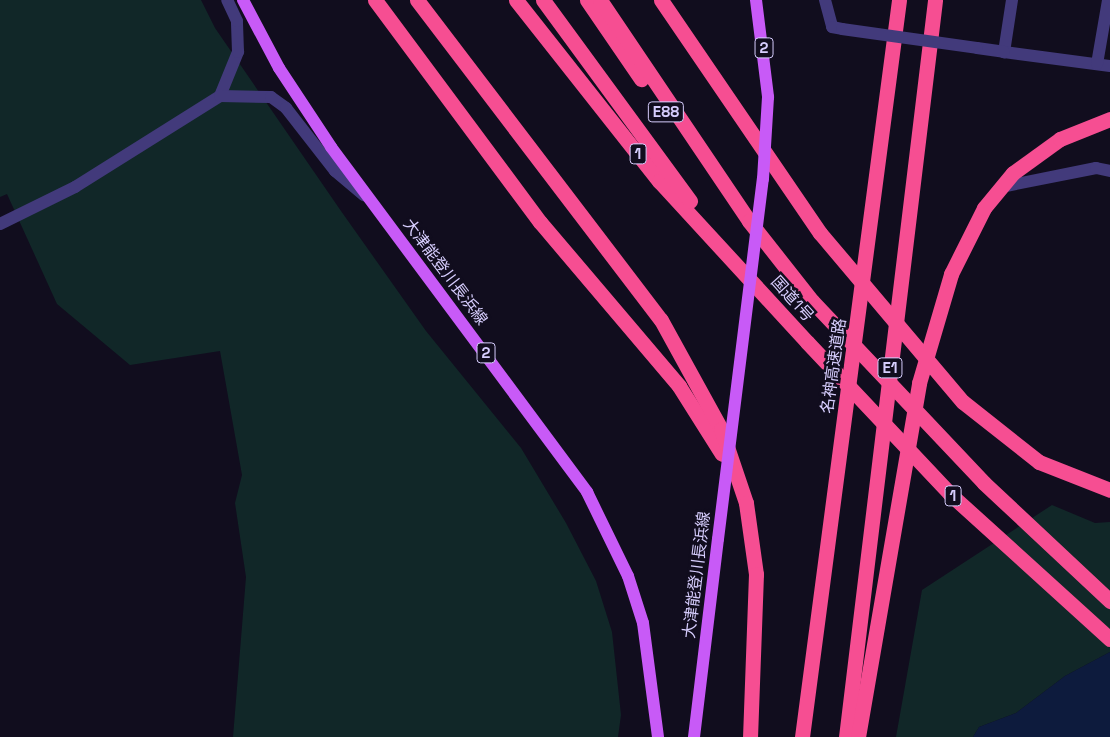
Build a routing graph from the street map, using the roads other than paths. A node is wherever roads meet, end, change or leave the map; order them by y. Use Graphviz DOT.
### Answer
graph roads {
  1 [pos="228,0"];
  2 [pos="243,0"];
  3 [pos="375,0"];
  4 [pos="417,0"];
  5 [pos="516,0"];
  6 [pos="543,0"];
  7 [pos="587,0"];
  8 [pos="600,0"];
  9 [pos="661,0"];
  10 [pos="674,0"];
  11 [pos="756,0"];
  12 [pos="825,0"];
  13 [pos="899,0"];
  14 [pos="935,0"];
  15 [pos="1012,0"];
  16 [pos="1108,0"];
  17 [pos="1004,52"];
  18 [pos="1104,65"];
  19 [pos="220,96"];
  20 [pos="737,113"];
  21 [pos="1110,119"];
  22 [pos="1110,171"];
  23 [pos="1001,187"];
  24 [pos="370,200"];
  25 [pos="749,221"];
  26 [pos="0,224"];
  27 [pos="770,299"];
  28 [pos="1110,480"];
  29 [pos="1103,488"];
  30 [pos="752,540"];
  31 [pos="1110,601"];
  32 [pos="1110,639"];
  33 [pos="658,737"];
  34 [pos="694,737"];
  35 [pos="750,737"];
  36 [pos="802,737"];
  37 [pos="846,737"];
  38 [pos="858,737"];
  1 -- 19 [label="street"];
  2 -- 24 [label="main road, 大津能登川長浜線 / 2"];
  3 -- 30 [label="highway"];
  4 -- 30 [label="highway"];
  5 -- 27 [label="highway, 国道1号 / 1"];
  6 -- 27 [label="highway, E88"];
  7 -- 25 [label="highway, E88"];
  8 -- 25 [label="highway, 国道1号 / 1"];
  9 -- 20 [label="highway"];
  10 -- 20 [label="highway"];
  11 -- 34 [label="main road, 大津能登川長浜線 / 2, bridge"];
  12 -- 17 [label="street, bridge"];
  13 -- 36 [label="highway, 名神高速道路 / E1"];
  14 -- 37 [label="highway, E1"];
  15 -- 17 [label="street"];
  16 -- 18 [label="street"];
  17 -- 18 [label="street"];
  19 -- 24 [label="street"];
  19 -- 26 [label="street"];
  20 -- 29 [label="highway, bridge"];
  21 -- 23 [label="highway"];
  22 -- 23 [label="street"];
  23 -- 38 [label="highway"];
  24 -- 33 [label="main road, 大津能登川長浜線 / 2"];
  25 -- 31 [label="highway, 国道1号 / 1, bridge"];
  27 -- 32 [label="highway, 国道1号 / 1, bridge"];
  28 -- 29 [label="street"];
  30 -- 35 [label="highway"];
}
